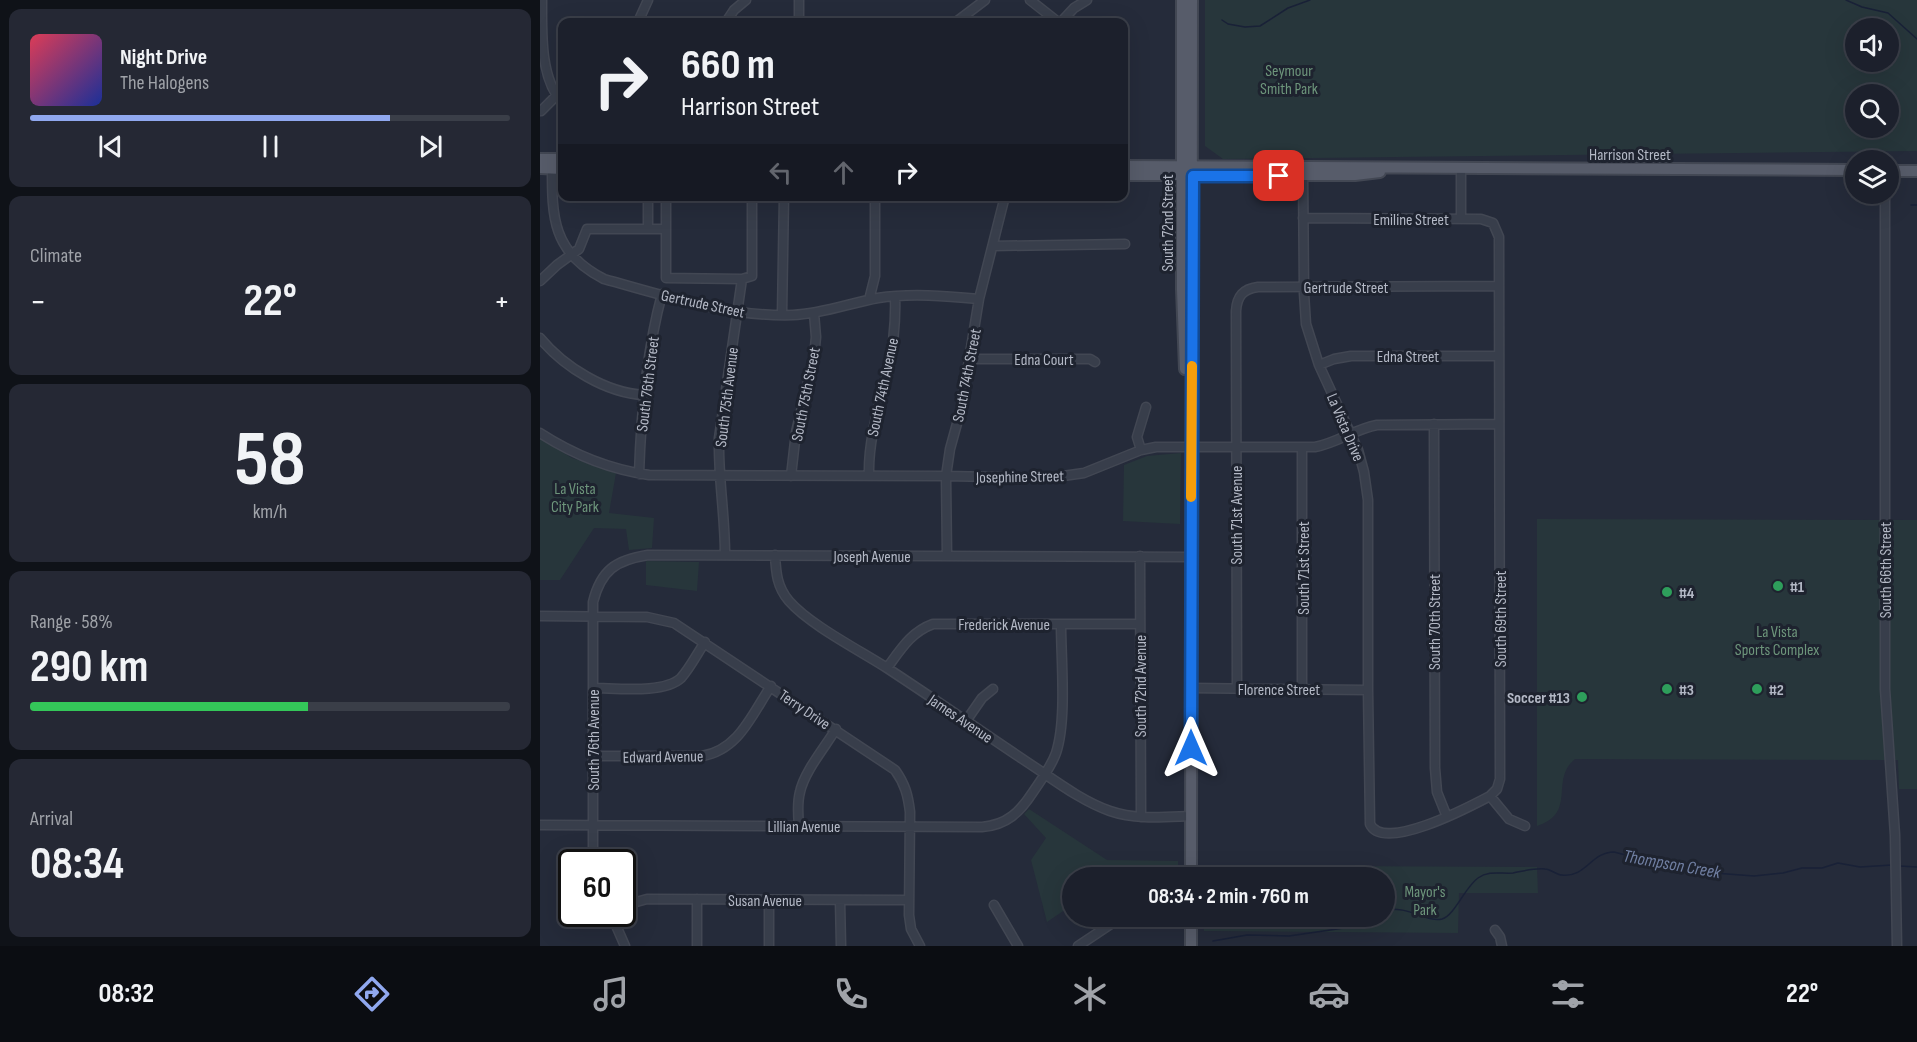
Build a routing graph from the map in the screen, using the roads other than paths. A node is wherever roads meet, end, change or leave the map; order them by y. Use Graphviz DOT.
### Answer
graph roads {
  1 [pos="542,0"];
  2 [pos="648,0"];
  3 [pos="746,0"];
  4 [pos="800,0"];
  5 [pos="985,0"];
  6 [pos="1030,0"];
  7 [pos="1087,0"];
  8 [pos="1182,0"];
  9 [pos="1192,0"];
  10 [pos="640,18"];
  11 [pos="729,18"];
  12 [pos="800,18"];
  13 [pos="961,18"];
  14 [pos="1054,18"];
  15 [pos="1063,18"];
  16 [pos="558,98"];
  17 [pos="558,100"];
  18 [pos="541,111"];
  19 [pos="540,159"];
  20 [pos="557,164"];
  21 [pos="1128,166"];
  22 [pos="540,168"];
  23 [pos="1461,168"];
  24 [pos="1845,170"];
  25 [pos="1188,171"];
  26 [pos="1303,171"];
  27 [pos="1899,171"];
  28 [pos="1917,171"];
  29 [pos="1128,175"];
  30 [pos="648,201"];
  31 [pos="666,201"];
  32 [pos="752,201"];
  33 [pos="784,201"];
  34 [pos="875,201"];
  35 [pos="1004,201"];
  36 [pos="1885,204"];
  37 [pos="1303,218"];
  38 [pos="1461,219"];
  39 [pos="648,229"];
  40 [pos="666,229"];
  41 [pos="1125,244"];
  42 [pos="993,246"];
  43 [pos="1499,247"];
  44 [pos="572,256"];
  45 [pos="742,279"];
  46 [pos="540,281"];
  47 [pos="1499,286"];
  48 [pos="1304,287"];
  49 [pos="662,294"];
  50 [pos="895,297"];
  51 [pos="979,299"];
  52 [pos="869,300"];
  53 [pos="737,312"];
  54 [pos="814,312"];
  55 [pos="782,315"];
  56 [pos="540,338"];
  57 [pos="1237,340"];
  58 [pos="1499,356"];
  59 [pos="970,359"];
  60 [pos="1095,362"];
  61 [pos="1319,365"];
  62 [pos="644,395"];
  63 [pos="1146,407"];
  64 [pos="1434,424"];
  65 [pos="1499,424"];
  66 [pos="540,433"];
  67 [pos="1352,434"];
  68 [pos="1191,447"];
  69 [pos="1237,447"];
  70 [pos="1302,447"];
  71 [pos="1141,450"];
  72 [pos="639,474"];
  73 [pos="720,474"];
  74 [pos="791,476"];
  75 [pos="869,476"];
  76 [pos="946,476"];
  77 [pos="725,554"];
  78 [pos="775,555"];
  79 [pos="947,556"];
  80 [pos="1140,556"];
  81 [pos="1190,557"];
  82 [pos="540,616"];
  83 [pos="592,617"];
  84 [pos="1060,624"];
  85 [pos="1140,624"];
  86 [pos="705,642"];
  87 [pos="887,668"];
  88 [pos="771,686"];
  89 [pos="593,688"];
  90 [pos="1191,688"];
  91 [pos="993,689"];
  92 [pos="1237,689"];
  93 [pos="1302,690"];
  94 [pos="1368,690"];
  95 [pos="966,722"];
  96 [pos="836,729"];
  97 [pos="593,756"];
  98 [pos="1045,774"];
  99 [pos="1490,796"];
  100 [pos="1191,816"];
  101 [pos="1141,817"];
  102 [pos="1447,817"];
  103 [pos="540,825"];
  104 [pos="593,825"];
  105 [pos="1525,825"];
  106 [pos="799,826"];
  107 [pos="909,826"];
  108 [pos="593,849"];
  109 [pos="1191,867"];
  110 [pos="697,899"];
  111 [pos="770,900"];
  112 [pos="840,900"];
  113 [pos="908,900"];
  114 [pos="636,902"];
  115 [pos="994,905"];
  116 [pos="617,927"];
  117 [pos="1106,927"];
  118 [pos="1191,927"];
  119 [pos="1495,930"];
  120 [pos="625,946"];
  121 [pos="697,946"];
  122 [pos="769,946"];
  123 [pos="841,946"];
  124 [pos="920,946"];
  125 [pos="1018,946"];
  126 [pos="1078,946"];
  127 [pos="1191,946"];
  128 [pos="1502,946"];
  129 [pos="1897,946"];
  1 -- 16 [label="street"];
  2 -- 10 [label="street"];
  3 -- 11 [label="street"];
  4 -- 12 [label="street"];
  5 -- 13 [label="street"];
  6 -- 14 [label="street"];
  7 -- 15 [label="street"];
  8 -- 25 [label="main road, South 72nd Street"];
  9 -- 25 [label="main road, South 72nd Street"];
  17 -- 18 [label="street"];
  19 -- 20 [label="main road"];
  20 -- 22 [label="main road"];
  20 -- 44 [label="street, Gertrude Street"];
  21 -- 25 [label="main road, Harrison Street"];
  23 -- 24 [label="main road, Harrison Street"];
  23 -- 26 [label="main road, Harrison Street"];
  23 -- 38 [label="street"];
  25 -- 26 [label="main road, Harrison Street"];
  25 -- 29 [label="main road, Harrison Street"];
  25 -- 68 [label="main road, South 72nd Street"];
  26 -- 37 [label="street, La Vista Drive"];
  27 -- 28 [label="main road"];
  30 -- 39 [label="street"];
  31 -- 40 [label="street"];
  32 -- 45 [label="street, South 75th Avenue"];
  33 -- 55 [label="street"];
  34 -- 52 [label="street"];
  35 -- 42 [label="street, South 74th Street"];
  36 -- 129 [label="street, South 66th Street"];
  37 -- 38 [label="street, Emiline Street"];
  37 -- 48 [label="street, La Vista Drive"];
  38 -- 43 [label="street, Emiline Street"];
  39 -- 40 [label="street"];
  39 -- 44 [label="street"];
  40 -- 45 [label="street"];
  41 -- 42 [label="street"];
  42 -- 51 [label="street, South 74th Street"];
  43 -- 47 [label="street, South 69th Street"];
  44 -- 46 [label="street"];
  44 -- 49 [label="street, Gertrude Street"];
  45 -- 53 [label="street, South 75th Avenue"];
  47 -- 48 [label="street, Gertrude Street"];
  47 -- 58 [label="street, South 69th Street"];
  48 -- 57 [label="street, Gertrude Street"];
  48 -- 61 [label="street, La Vista Drive"];
  49 -- 53 [label="street, Gertrude Street"];
  49 -- 62 [label="street, South 76th Street"];
  50 -- 51 [label="street, Gertrude Street"];
  50 -- 52 [label="street, Gertrude Street"];
  50 -- 75 [label="street, South 74th Avenue"];
  51 -- 59 [label="street, South 74th Street"];
  52 -- 54 [label="street, Gertrude Street"];
  53 -- 55 [label="street, Gertrude Street"];
  53 -- 73 [label="street, South 75th Avenue"];
  54 -- 55 [label="street, Gertrude Street"];
  54 -- 74 [label="street, South 75th Street"];
  56 -- 62 [label="street"];
  57 -- 69 [label="street, South 71st Avenue"];
  58 -- 61 [label="street, Edna Street"];
  58 -- 65 [label="street, South 69th Street"];
  59 -- 60 [label="street, Edna Court"];
  59 -- 76 [label="street, South 74th Street"];
  61 -- 67 [label="street, La Vista Drive"];
  62 -- 72 [label="street, South 76th Street"];
  63 -- 71 [label="street"];
  64 -- 65 [label="street, Josephine Street"];
  64 -- 67 [label="street, Josephine Street"];
  64 -- 102 [label="street, South 70th Street"];
  65 -- 99 [label="street, South 69th Street"];
  66 -- 72 [label="street, Josephine Street"];
  67 -- 70 [label="street, Josephine Street"];
  67 -- 94 [label="street, La Vista Drive"];
  68 -- 69 [label="street, Josephine Street"];
  68 -- 71 [label="street, Josephine Street"];
  68 -- 81 [label="main road, South 72nd Street"];
  69 -- 70 [label="street, Josephine Street"];
  69 -- 92 [label="street, South 71st Avenue"];
  70 -- 93 [label="street, South 71st Street"];
  71 -- 76 [label="street, Josephine Street"];
  72 -- 73 [label="street, Josephine Street"];
  73 -- 74 [label="street, Josephine Street"];
  73 -- 77 [label="street, South 75th Avenue"];
  74 -- 75 [label="street, Josephine Street"];
  75 -- 76 [label="street, Josephine Street"];
  76 -- 79 [label="street, South 74th Street"];
  77 -- 78 [label="street, Joseph Avenue"];
  77 -- 83 [label="street, Joseph Avenue"];
  78 -- 79 [label="street, Joseph Avenue"];
  78 -- 87 [label="street, James Avenue"];
  79 -- 80 [label="street, Joseph Avenue"];
  80 -- 81 [label="street, Joseph Avenue"];
  80 -- 85 [label="street, South 72nd Avenue"];
  81 -- 90 [label="main road, South 72nd Street"];
  82 -- 83 [label="street, Terry Drive"];
  83 -- 86 [label="street, Terry Drive"];
  83 -- 89 [label="street, South 76th Avenue"];
  84 -- 85 [label="street, Frederick Avenue"];
  84 -- 87 [label="street, Frederick Avenue"];
  84 -- 98 [label="street, Lillian Avenue"];
  85 -- 101 [label="street, South 72nd Avenue"];
  86 -- 88 [label="street, Terry Drive"];
  86 -- 89 [label="street"];
  87 -- 95 [label="street, James Avenue"];
  88 -- 96 [label="street, Terry Drive"];
  88 -- 97 [label="street, Edward Avenue"];
  89 -- 97 [label="street, South 76th Avenue"];
  90 -- 92 [label="street, Florence Street"];
  90 -- 100 [label="main road, South 72nd Street"];
  91 -- 95 [label="street"];
  92 -- 93 [label="street, Florence Street"];
  93 -- 94 [label="street, Florence Street"];
  94 -- 102 [label="street, La Vista Drive"];
  95 -- 98 [label="street, James Avenue"];
  96 -- 106 [label="street"];
  96 -- 107 [label="street, Terry Drive"];
  97 -- 104 [label="street, South 76th Avenue"];
  98 -- 101 [label="street, James Avenue"];
  98 -- 107 [label="street, Lillian Avenue"];
  99 -- 102 [label="street"];
  99 -- 105 [label="street"];
  100 -- 101 [label="street, James Avenue"];
  100 -- 109 [label="main road, South 72nd Street"];
  103 -- 104 [label="street, Lillian Avenue"];
  104 -- 106 [label="street, Lillian Avenue"];
  104 -- 108 [label="street, South 76th Avenue"];
  106 -- 107 [label="street, Lillian Avenue"];
  107 -- 113 [label="street, Terry Drive"];
  110 -- 111 [label="street, Susan Avenue"];
  110 -- 114 [label="street, Susan Avenue"];
  110 -- 121 [label="street"];
  111 -- 112 [label="street, Susan Avenue"];
  111 -- 122 [label="street"];
  112 -- 113 [label="street, Susan Avenue"];
  112 -- 123 [label="street"];
  113 -- 124 [label="street, Terry Drive"];
  115 -- 125 [label="street"];
  116 -- 120 [label="street"];
  117 -- 126 [label="street"];
  118 -- 127 [label="main road"];
  119 -- 128 [label="street"];
}
